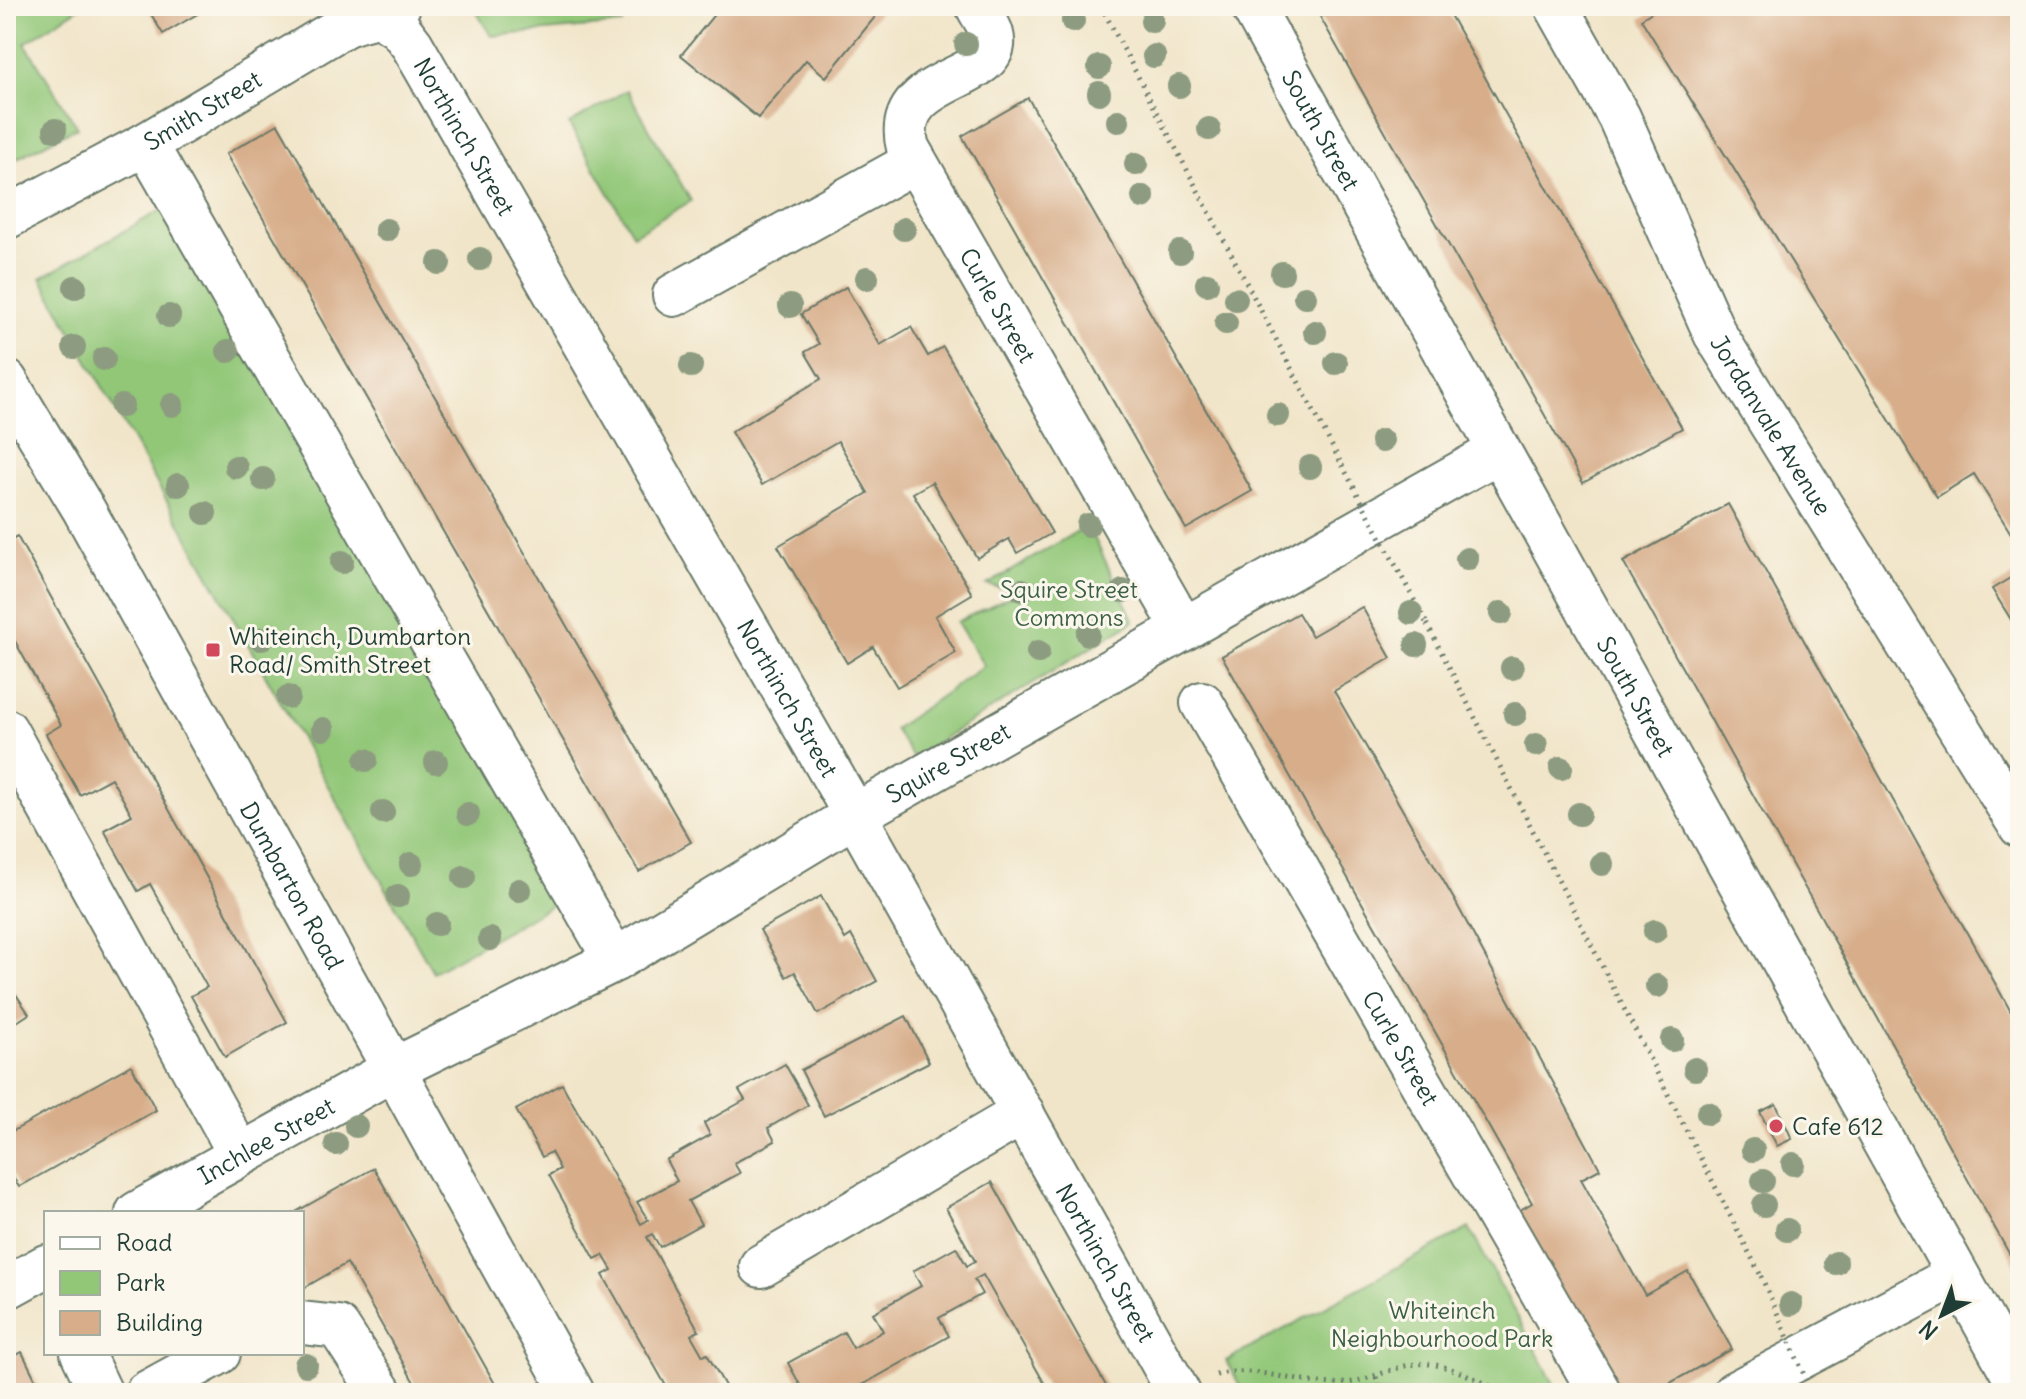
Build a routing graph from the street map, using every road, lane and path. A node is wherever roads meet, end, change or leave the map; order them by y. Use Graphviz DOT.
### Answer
graph roads {
  1 [pos="977,6"];
  2 [pos="1101,6"];
  3 [pos="1252,6"];
  4 [pos="1556,6"];
  5 [pos="390,12"];
  6 [pos="146,144"];
  7 [pos="914,162"];
  8 [pos="6,218"];
  9 [pos="674,295"];
  10 [pos="6,381"];
  11 [pos="1499,451"];
  12 [pos="1183,628"];
  13 [pos="1202,703"];
  14 [pos="6,730"];
  15 [pos="855,815"];
  16 [pos="2020,826"];
  17 [pos="615,960"];
  18 [pos="394,1069"];
  19 [pos="1023,1113"];
  20 [pos="239,1153"];
  21 [pos="140,1211"];
  22 [pos="761,1266"];
  23 [pos="1957,1275"];
  24 [pos="304,1323"];
  25 [pos="83,1355"];
  26 [pos="215,1355"];
  27 [pos="1376,1377"];
  28 [pos="2020,1387"];
  29 [pos="1177,1389"];
  30 [pos="101,1393"];
  31 [pos="146,1393"];
  32 [pos="381,1393"];
  33 [pos="573,1393"];
  34 [pos="1381,1393"];
  35 [pos="1504,1393"];
  36 [pos="1600,1393"];
  37 [pos="1734,1393"];
  38 [pos="1812,1393"];
  1 -- 7 [label="street, Curle Street"];
  2 -- 38 [label="path, bridge"];
  3 -- 11 [label="street, South Street"];
  4 -- 16 [label="street, Jordanvale Avenue"];
  5 -- 6 [label="street, Smith Street"];
  5 -- 15 [label="street, Northinch Street"];
  6 -- 8 [label="street, Smith Street"];
  6 -- 17 [label="street"];
  7 -- 9 [label="street"];
  7 -- 12 [label="street, Curle Street"];
  10 -- 18 [label="street, Dumbarton Road"];
  11 -- 12 [label="street, Squire Street"];
  11 -- 23 [label="street, South Street"];
  12 -- 15 [label="street, Squire Street"];
  13 -- 36 [label="street, Curle Street"];
  14 -- 20 [label="street"];
  15 -- 17 [label="street, Squire Street"];
  15 -- 19 [label="street, Northinch Street"];
  17 -- 18 [label="street, Squire Street"];
  18 -- 20 [label="street, Inchlee Street"];
  18 -- 33 [label="street, Dumbarton Road"];
  19 -- 22 [label="street"];
  19 -- 29 [label="street, Northinch Street"];
  20 -- 21 [label="street, Inchlee Street"];
  23 -- 28 [label="street, South Street"];
  23 -- 37 [label="street"];
  24 -- 32 [label="street"];
  25 -- 30 [label="street"];
  26 -- 31 [label="street"];
  27 -- 29 [label="path"];
  27 -- 34 [label="path"];
  27 -- 35 [label="path"];
}
